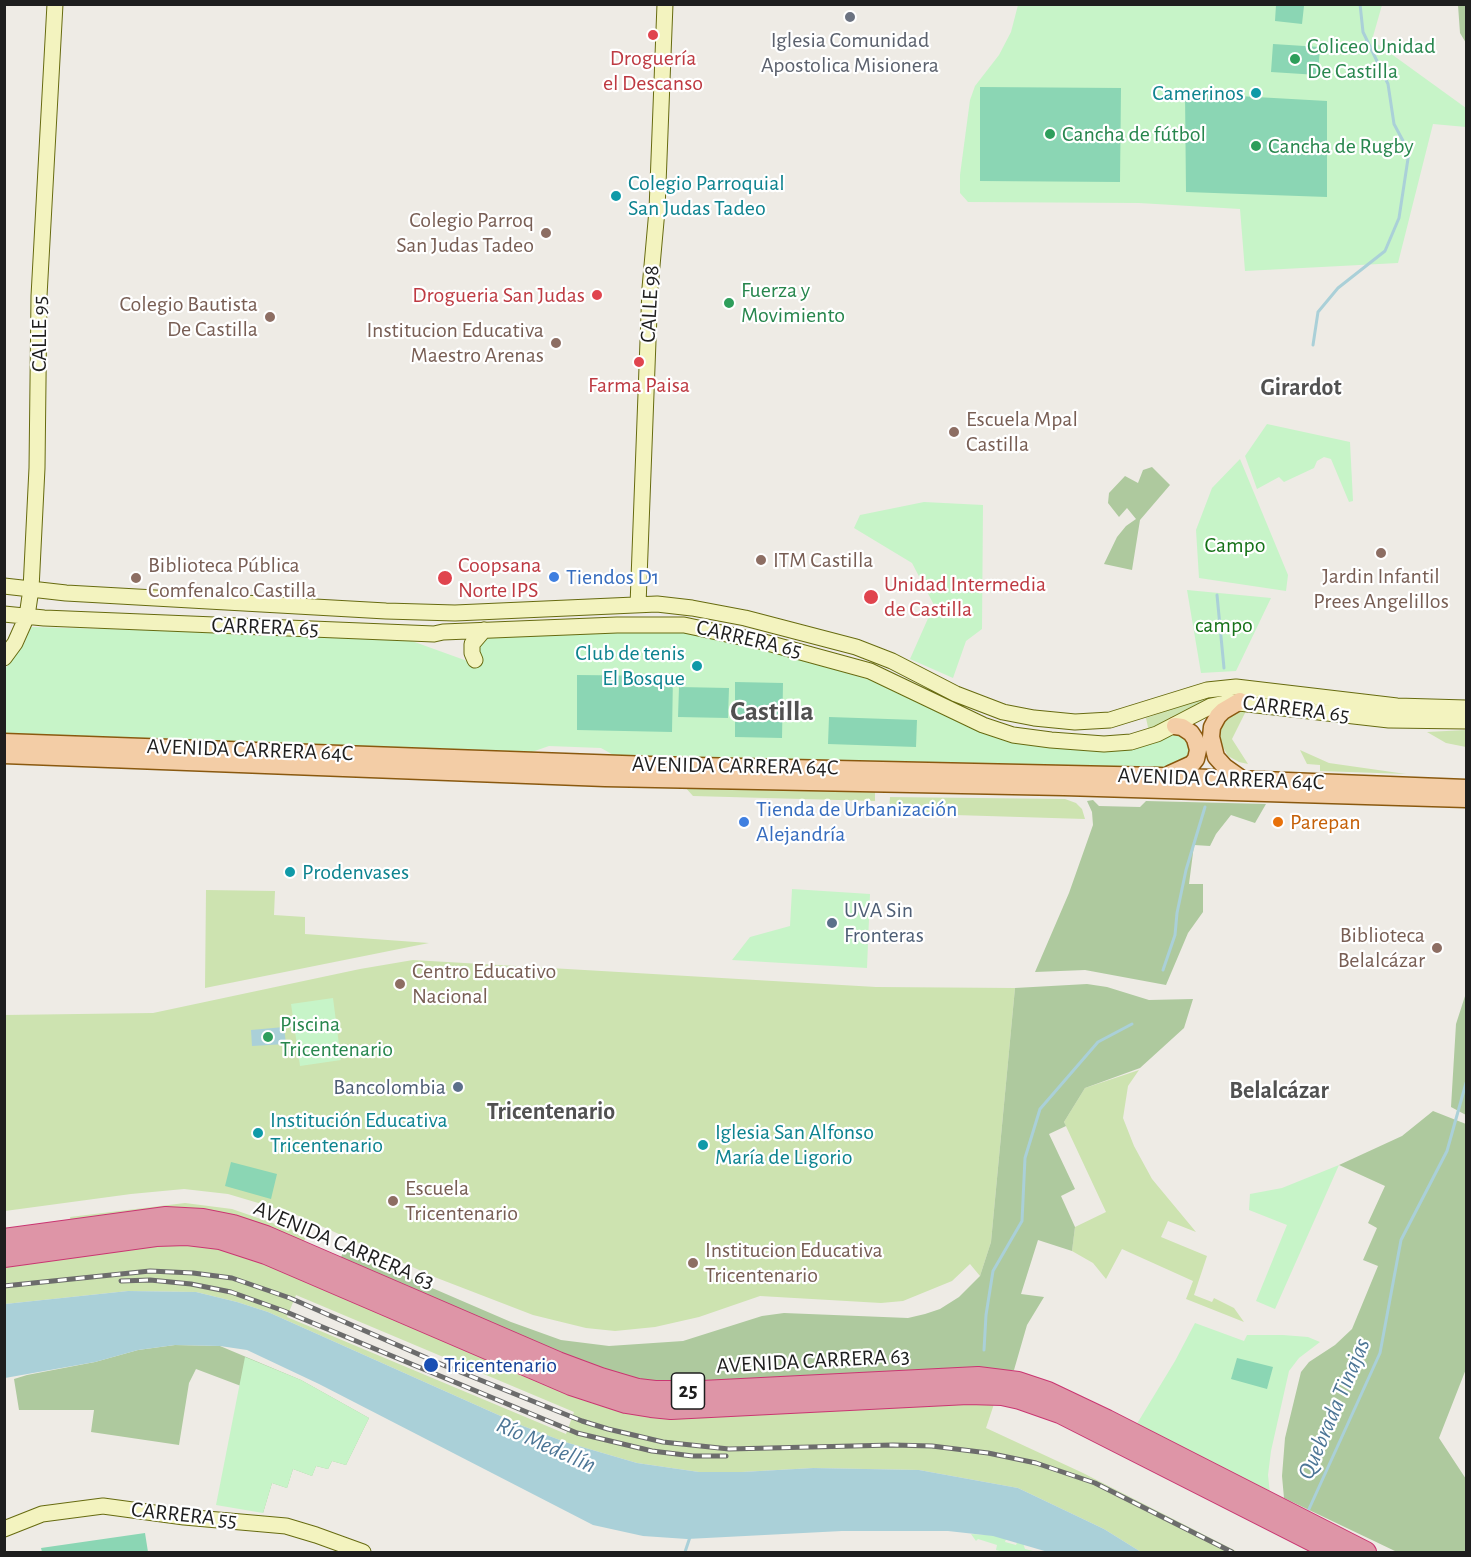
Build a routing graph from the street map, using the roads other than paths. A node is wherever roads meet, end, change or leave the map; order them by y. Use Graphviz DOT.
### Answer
graph roads {
  1 [pos="55,4"];
  2 [pos="664,4"];
  3 [pos="4,586"];
  4 [pos="32,589"];
  5 [pos="638,605"];
  6 [pos="422,612"];
  7 [pos="4,614"];
  8 [pos="27,616"];
  9 [pos="484,630"];
  10 [pos="386,632"];
  11 [pos="4,658"];
  12 [pos="475,660"];
  13 [pos="1240,701"];
  14 [pos="1467,708"];
  15 [pos="1133,714"];
  16 [pos="1467,721"];
  17 [pos="1175,726"];
  18 [pos="4,742"];
  19 [pos="1131,742"];
  20 [pos="4,755"];
  21 [pos="1160,776"];
  22 [pos="1243,779"];
  23 [pos="1467,788"];
  24 [pos="1467,800"];
  25 [pos="4,1239"];
  26 [pos="4,1257"];
  27 [pos="4,1529"];
  28 [pos="362,1552"];
  29 [pos="1334,1552"];
  30 [pos="1366,1552"];
  1 -- 4 [label="main road, CALLE 95"];
  2 -- 5 [label="main road, CALLE 98"];
  3 -- 4 [label="main road, CARRERA 65"];
  4 -- 6 [label="main road, CARRERA 65"];
  4 -- 8 [label="main road, CALLE 95"];
  5 -- 6 [label="main road, CARRERA 65"];
  5 -- 15 [label="main road, CARRERA 65"];
  6 -- 10 [label="main road"];
  7 -- 8 [label="main road, CARRERA 65"];
  8 -- 10 [label="main road, CARRERA 65"];
  8 -- 11 [label="main road, CALLE 95"];
  9 -- 10 [label="main road, CARRERA 65"];
  9 -- 12 [label="main road"];
  9 -- 19 [label="main road, CARRERA 65"];
  13 -- 16 [label="main road, CARRERA 65"];
  13 -- 17 [label="main road, CARRERA 65"];
  13 -- 22 [label="main road"];
  14 -- 15 [label="main road, CARRERA 65"];
  15 -- 19 [label="main road"];
  17 -- 19 [label="main road, CARRERA 65"];
  17 -- 21 [label="main road"];
  18 -- 21 [label="main road, AVENIDA CARRERA 64C"];
  20 -- 24 [label="main road, AVENIDA CARRERA 64C"];
  21 -- 22 [label="main road, AVENIDA CARRERA 64C"];
  22 -- 23 [label="main road, AVENIDA CARRERA 64C"];
  25 -- 30 [label="highway, AVENIDA CARRERA 63 / 25"];
  26 -- 29 [label="highway, AVENIDA CARRERA 63 / 25"];
  27 -- 28 [label="main road, CARRERA 55"];
}
